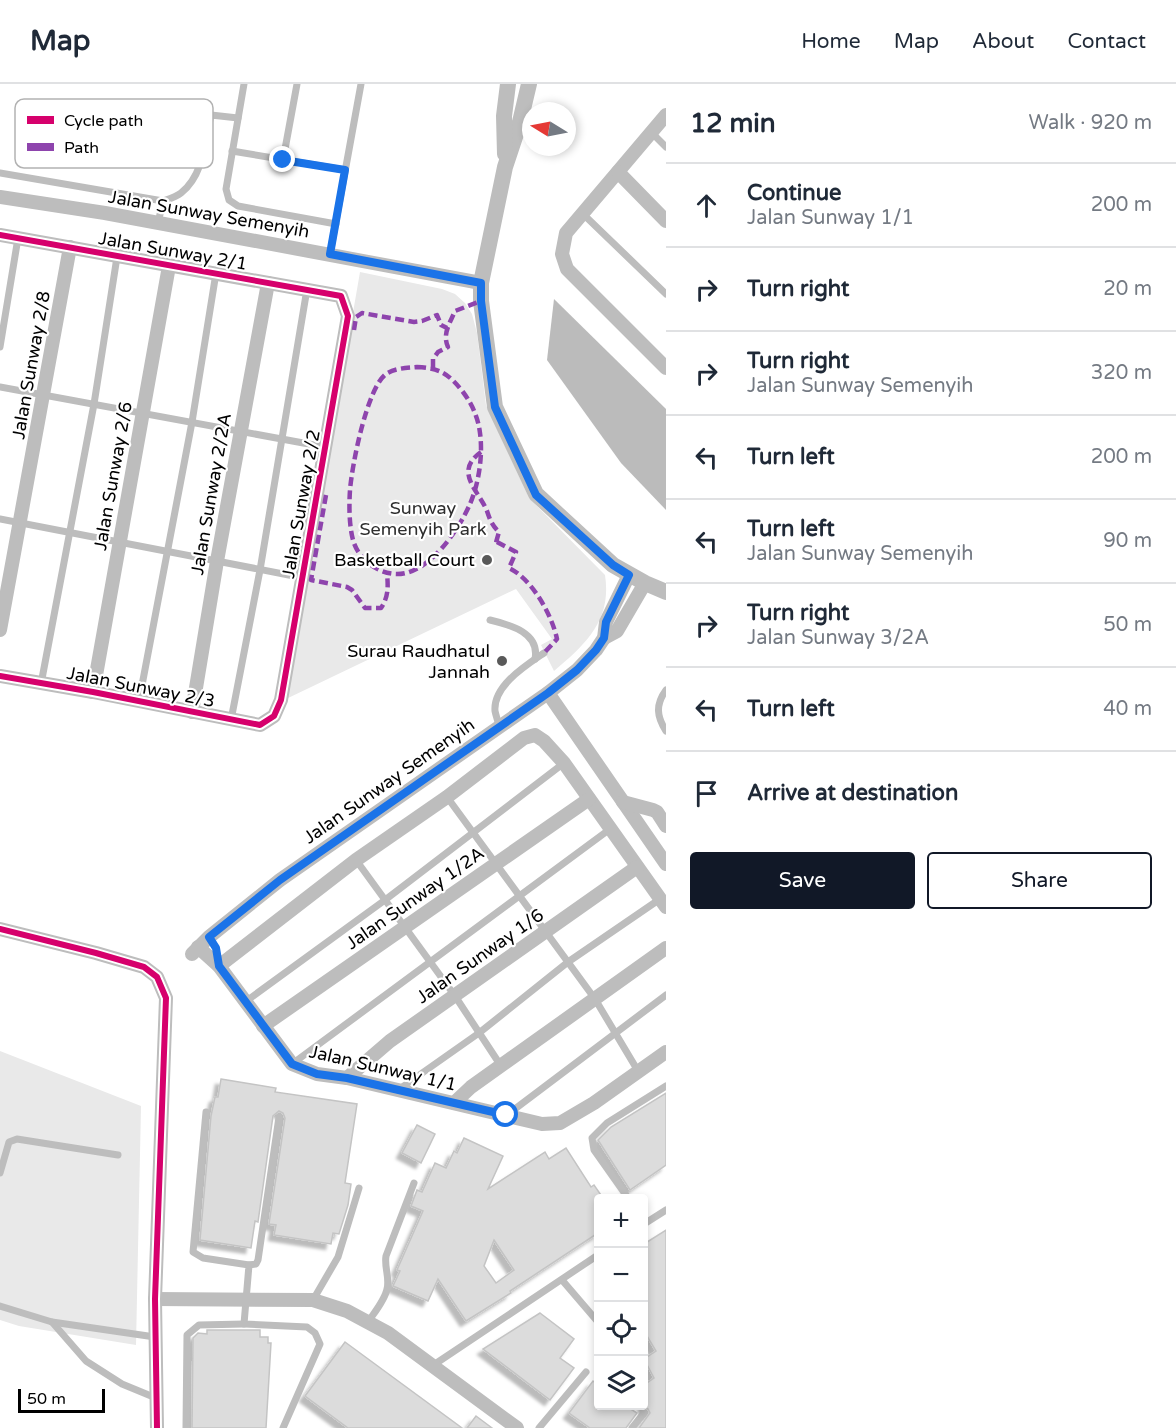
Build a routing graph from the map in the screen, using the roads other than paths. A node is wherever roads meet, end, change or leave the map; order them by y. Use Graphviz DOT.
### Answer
graph roads {
  1 [pos="244,84"];
  2 [pos="297,84"];
  3 [pos="361,84"];
  4 [pos="508,84"];
  5 [pos="529,84"];
  6 [pos="213,114"];
  7 [pos="666,115"];
  8 [pos="238,118"];
  9 [pos="651,132"];
  10 [pos="666,147"];
  11 [pos="232,151"];
  12 [pos="283,160"];
  13 [pos="505,167"];
  14 [pos="198,168"];
  15 [pos="345,170"];
  16 [pos="618,172"];
  17 [pos="0,173"];
  18 [pos="0,197"];
  19 [pos="164,201"];
  20 [pos="582,213"];
  21 [pos="666,221"];
  22 [pos="158,223"];
  23 [pos="336,224"];
  24 [pos="0,235"];
  25 [pos="18,238"];
  26 [pos="70,247"];
  27 [pos="330,254"];
  28 [pos="117,257"];
  29 [pos="170,266"];
  30 [pos="216,273"];
  31 [pos="268,283"];
  32 [pos="481,283"];
  33 [pos="307,289"];
  34 [pos="666,294"];
  35 [pos="341,296"];
  36 [pos="0,347"];
  37 [pos="666,368"];
  38 [pos="0,387"];
  39 [pos="44,395"];
  40 [pos="94,404"];
  41 [pos="142,413"];
  42 [pos="192,422"];
  43 [pos="240,431"];
  44 [pos="281,439"];
  45 [pos="327,447"];
  46 [pos="0,519"];
  47 [pos="20,523"];
  48 [pos="69,532"];
  49 [pos="119,542"];
  50 [pos="167,552"];
  51 [pos="217,561"];
  52 [pos="260,570"];
  53 [pos="629,575"];
  54 [pos="304,578"];
  55 [pos="645,583"];
  56 [pos="666,592"];
  57 [pos="490,620"];
  58 [pos="0,630"];
  59 [pos="604,638"];
  60 [pos="544,653"];
  61 [pos="535,659"];
  62 [pos="0,676"];
  63 [pos="41,684"];
  64 [pos="666,690"];
  65 [pos="93,692"];
  66 [pos="548,693"];
  67 [pos="139,701"];
  68 [pos="192,712"];
  69 [pos="274,716"];
  70 [pos="231,720"];
  71 [pos="499,726"];
  72 [pos="666,731"];
  73 [pos="564,763"];
  74 [pos="447,797"];
  75 [pos="589,799"];
  76 [pos="623,802"];
  77 [pos="666,826"];
  78 [pos="610,829"];
  79 [pos="473,833"];
  80 [pos="357,860"];
  81 [pos="496,864"];
  82 [pos="666,864"];
  83 [pos="637,867"];
  84 [pos="519,896"];
  85 [pos="385,900"];
  86 [pos="663,903"];
  87 [pos="405,927"];
  88 [pos="0,929"];
  89 [pos="546,932"];
  90 [pos="200,946"];
  91 [pos="666,948"];
  92 [pos="430,962"];
  93 [pos="568,962"];
  94 [pos="219,966"];
  95 [pos="666,995"];
  96 [pos="455,996"];
  97 [pos="595,999"];
  98 [pos="245,1002"];
  99 [pos="263,1026"];
  100 [pos="480,1033"];
  101 [pos="615,1033"];
  102 [pos="666,1052"];
  103 [pos="292,1064"];
  104 [pos="501,1066"];
  105 [pos="638,1071"];
  106 [pos="347,1078"];
  107 [pos="666,1086"];
  108 [pos="396,1090"];
  109 [pos="453,1103"];
  110 [pos="206,1112"];
  111 [pos="506,1115"];
  112 [pos="279,1117"];
  113 [pos="118,1155"];
  114 [pos="0,1173"];
  115 [pos="414,1184"];
  116 [pos="359,1188"];
  117 [pos="625,1194"];
  118 [pos="666,1210"];
  119 [pos="648,1221"];
  120 [pos="594,1258"];
  121 [pos="249,1265"];
  122 [pos="562,1280"];
  123 [pos="245,1298"];
  124 [pos="155,1299"];
  125 [pos="313,1300"];
  126 [pos="0,1306"];
  127 [pos="594,1317"];
  128 [pos="52,1322"];
  129 [pos="368,1322"];
  130 [pos="244,1324"];
  131 [pos="155,1337"];
  132 [pos="432,1366"];
  133 [pos="586,1372"];
  134 [pos="156,1398"];
  135 [pos="644,1413"];
  136 [pos="157,1428"];
  137 [pos="186,1428"];
  138 [pos="283,1428"];
  139 [pos="517,1428"];
  140 [pos="539,1428"];
  141 [pos="632,1428"];
  1 -- 8 [label="lane"];
  2 -- 12 [label="lane"];
  3 -- 15 [label="lane"];
  4 -- 13 [label="street"];
  5 -- 13 [label="street"];
  6 -- 8 [label="lane"];
  7 -- 9 [label="street"];
  8 -- 11 [label="lane"];
  9 -- 10 [label="lane"];
  9 -- 16 [label="street"];
  11 -- 12 [label="lane"];
  11 -- 23 [label="lane"];
  12 -- 15 [label="lane"];
  13 -- 32 [label="street"];
  14 -- 19 [label="lane"];
  15 -- 23 [label="lane"];
  16 -- 20 [label="street"];
  16 -- 21 [label="street"];
  17 -- 19 [label="lane"];
  18 -- 22 [label="street, Jalan Sunway Semenyih"];
  19 -- 22 [label="lane"];
  20 -- 34 [label="lane"];
  20 -- 37 [label="street"];
  22 -- 27 [label="street, Jalan Sunway Semenyih"];
  23 -- 27 [label="lane"];
  24 -- 25 [label="street, Jalan Sunway 2/1"];
  25 -- 26 [label="street, Jalan Sunway 2/1"];
  25 -- 36 [label="lane"];
  26 -- 28 [label="street, Jalan Sunway 2/1"];
  26 -- 39 [label="street, Jalan Sunway 2/8"];
  27 -- 32 [label="street, Jalan Sunway Semenyih"];
  28 -- 29 [label="street, Jalan Sunway 2/1"];
  28 -- 40 [label="lane"];
  29 -- 30 [label="street, Jalan Sunway 2/1"];
  29 -- 41 [label="street, Jalan Sunway 2/6"];
  30 -- 31 [label="street, Jalan Sunway 2/1"];
  30 -- 42 [label="lane"];
  31 -- 33 [label="street, Jalan Sunway 2/1"];
  31 -- 43 [label="street, Jalan Sunway 2/2A"];
  32 -- 53 [label="street"];
  33 -- 35 [label="street, Jalan Sunway 2/1"];
  33 -- 44 [label="lane"];
  35 -- 45 [label="street, Jalan Sunway 2/2"];
  38 -- 39 [label="lane"];
  39 -- 40 [label="lane"];
  39 -- 47 [label="street, Jalan Sunway 2/8"];
  40 -- 41 [label="lane"];
  40 -- 48 [label="lane"];
  41 -- 42 [label="lane"];
  41 -- 49 [label="street, Jalan Sunway 2/6"];
  42 -- 43 [label="lane"];
  42 -- 50 [label="lane"];
  43 -- 44 [label="lane"];
  43 -- 51 [label="street, Jalan Sunway 2/2A"];
  44 -- 45 [label="lane"];
  44 -- 52 [label="lane"];
  45 -- 54 [label="street, Jalan Sunway 2/2"];
  46 -- 47 [label="lane"];
  47 -- 48 [label="lane"];
  47 -- 58 [label="street, Jalan Sunway 2/8"];
  48 -- 49 [label="lane"];
  48 -- 63 [label="lane"];
  49 -- 50 [label="lane"];
  49 -- 65 [label="street, Jalan Sunway 2/6"];
  50 -- 51 [label="lane"];
  50 -- 67 [label="lane"];
  51 -- 52 [label="lane"];
  51 -- 68 [label="street, Jalan Sunway 2/2A"];
  52 -- 54 [label="lane"];
  52 -- 70 [label="lane"];
  53 -- 55 [label="street"];
  53 -- 59 [label="street, Jalan Sunway Semenyih"];
  54 -- 69 [label="street, Jalan Sunway 2/2"];
  55 -- 56 [label="street"];
  55 -- 59 [label="street, Jalan Sunway Semenyih"];
  57 -- 61 [label="lane"];
  59 -- 66 [label="street, Jalan Sunway Semenyih"];
  60 -- 61 [label="lane"];
  61 -- 71 [label="lane"];
  62 -- 63 [label="street, Jalan Sunway 2/3"];
  63 -- 65 [label="street, Jalan Sunway 2/3"];
  64 -- 72 [label="lane"];
  65 -- 67 [label="street, Jalan Sunway 2/3"];
  66 -- 71 [label="street, Jalan Sunway Semenyih"];
  66 -- 76 [label="street"];
  67 -- 68 [label="street, Jalan Sunway 2/3"];
  68 -- 70 [label="street, Jalan Sunway 2/3"];
  69 -- 70 [label="street, Jalan Sunway 2/3"];
  71 -- 90 [label="street, Jalan Sunway Semenyih"];
  73 -- 74 [label="street"];
  73 -- 75 [label="street"];
  73 -- 79 [label="lane"];
  74 -- 79 [label="lane"];
  74 -- 80 [label="street"];
  75 -- 78 [label="street"];
  75 -- 81 [label="street, Jalan Sunway 1/2A"];
  76 -- 77 [label="street"];
  76 -- 82 [label="street"];
  78 -- 83 [label="street"];
  78 -- 84 [label="lane"];
  79 -- 81 [label="lane"];
  79 -- 85 [label="lane"];
  80 -- 85 [label="lane"];
  80 -- 94 [label="street"];
  81 -- 84 [label="lane"];
  81 -- 87 [label="street, Jalan Sunway 1/2A"];
  83 -- 86 [label="street"];
  83 -- 89 [label="street, Jalan Sunway 1/6"];
  84 -- 89 [label="lane"];
  84 -- 92 [label="lane"];
  85 -- 87 [label="lane"];
  85 -- 98 [label="lane"];
  86 -- 93 [label="lane"];
  87 -- 92 [label="lane"];
  87 -- 99 [label="street, Jalan Sunway 1/2A"];
  88 -- 124 [label="street"];
  89 -- 93 [label="lane"];
  89 -- 96 [label="street, Jalan Sunway 1/6"];
  90 -- 94 [label="street, Jalan Sunway 1/1"];
  91 -- 97 [label="street"];
  92 -- 96 [label="lane"];
  92 -- 103 [label="lane"];
  93 -- 97 [label="lane"];
  93 -- 100 [label="lane"];
  94 -- 98 [label="street, Jalan Sunway 1/1"];
  95 -- 101 [label="lane"];
  96 -- 100 [label="lane"];
  96 -- 106 [label="street, Jalan Sunway 1/6"];
  97 -- 101 [label="lane"];
  97 -- 104 [label="street"];
  98 -- 99 [label="street, Jalan Sunway 1/1"];
  99 -- 103 [label="street, Jalan Sunway 1/1"];
  100 -- 104 [label="lane"];
  100 -- 108 [label="lane"];
  101 -- 105 [label="lane"];
  101 -- 111 [label="lane"];
  102 -- 105 [label="street"];
  103 -- 106 [label="street, Jalan Sunway 1/1"];
  104 -- 109 [label="street"];
  105 -- 111 [label="street, Jalan Sunway 1/1"];
  106 -- 108 [label="street, Jalan Sunway 1/1"];
  107 -- 117 [label="lane"];
  108 -- 109 [label="street, Jalan Sunway 1/1"];
  109 -- 111 [label="street, Jalan Sunway 1/1"];
  110 -- 121 [label="lane"];
  112 -- 121 [label="lane"];
  113 -- 114 [label="lane"];
  115 -- 129 [label="lane"];
  116 -- 125 [label="lane"];
  118 -- 119 [label="lane"];
  120 -- 122 [label="lane"];
  121 -- 123 [label="lane"];
  122 -- 127 [label="lane"];
  122 -- 132 [label="lane"];
  123 -- 124 [label="street"];
  123 -- 125 [label="street"];
  123 -- 130 [label="lane"];
  124 -- 131 [label="street"];
  125 -- 129 [label="street"];
  126 -- 128 [label="lane"];
  128 -- 131 [label="lane"];
  128 -- 134 [label="lane"];
  129 -- 132 [label="street"];
  130 -- 137 [label="lane"];
  130 -- 138 [label="lane"];
  131 -- 134 [label="street"];
  132 -- 139 [label="street"];
  133 -- 140 [label="lane"];
  134 -- 136 [label="street"];
  135 -- 141 [label="lane"];
}
